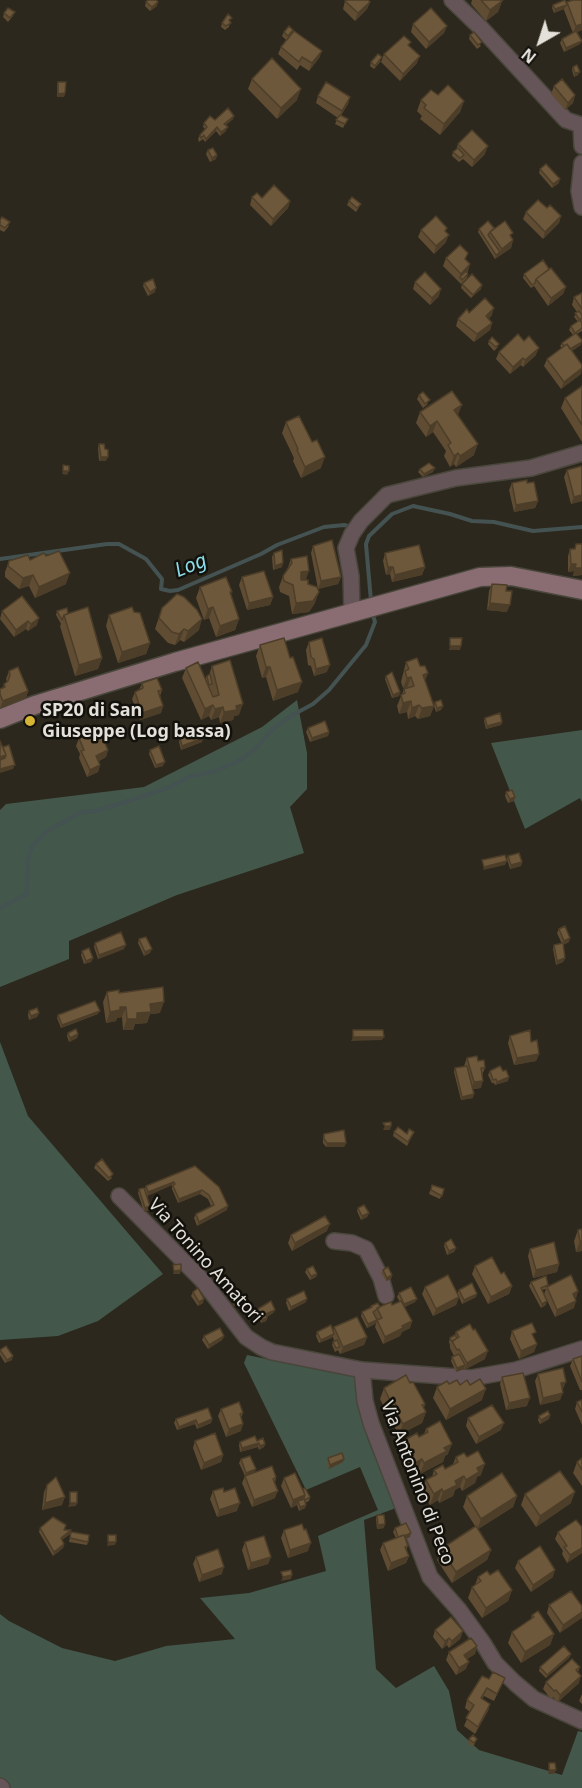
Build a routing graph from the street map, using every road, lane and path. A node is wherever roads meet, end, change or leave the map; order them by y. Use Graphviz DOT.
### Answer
graph roads {
  1 [pos="452,0"];
  2 [pos="581,124"];
  3 [pos="582,146"];
  4 [pos="582,163"];
  5 [pos="582,207"];
  6 [pos="582,453"];
  7 [pos="582,590"];
  8 [pos="352,612"];
  9 [pos="0,719"];
  10 [pos="119,1196"];
  11 [pos="333,1241"];
  12 [pos="386,1296"];
  13 [pos="582,1349"];
  14 [pos="362,1370"];
  15 [pos="582,1721"];
  1 -- 2 [label="street"];
  2 -- 3 [label="street"];
  4 -- 5 [label="street"];
  6 -- 8 [label="street"];
  7 -- 8 [label="street"];
  8 -- 9 [label="street"];
  10 -- 14 [label="street, Via Tonino Amatori"];
  11 -- 12 [label="street"];
  13 -- 14 [label="street, Via Tonino Amatori"];
  14 -- 15 [label="street, Via Antonino di Peco"];
}
